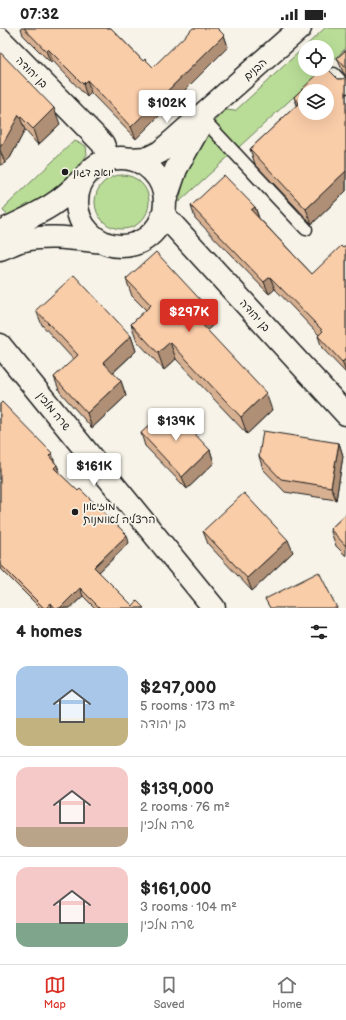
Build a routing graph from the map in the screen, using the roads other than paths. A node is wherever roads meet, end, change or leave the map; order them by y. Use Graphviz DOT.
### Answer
graph roads {
  1 [pos="291,31"];
  2 [pos="0,40"];
  3 [pos="334,74"];
  4 [pos="346,88"];
  5 [pos="207,115"];
  6 [pos="119,159"];
  7 [pos="85,175"];
  8 [pos="165,208"];
  9 [pos="306,229"];
  10 [pos="0,232"];
  11 [pos="102,242"];
  12 [pos="0,249"];
  13 [pos="0,345"];
  14 [pos="346,414"];
  15 [pos="214,608"];
  1 -- 5 [label="street, הבנים"];
  2 -- 6 [label="street, בן יהודה"];
  3 -- 4 [label="lane"];
  5 -- 6 [label="street, הבנים"];
  5 -- 8 [label="street, הבנים"];
  5 -- 9 [label="lane"];
  6 -- 7 [label="street"];
  6 -- 8 [label="street"];
  7 -- 10 [label="street"];
  7 -- 11 [label="street"];
  8 -- 11 [label="street"];
  8 -- 14 [label="street, בן יהודה"];
  11 -- 12 [label="street"];
  13 -- 15 [label="street, שרה מלכין"];
}
